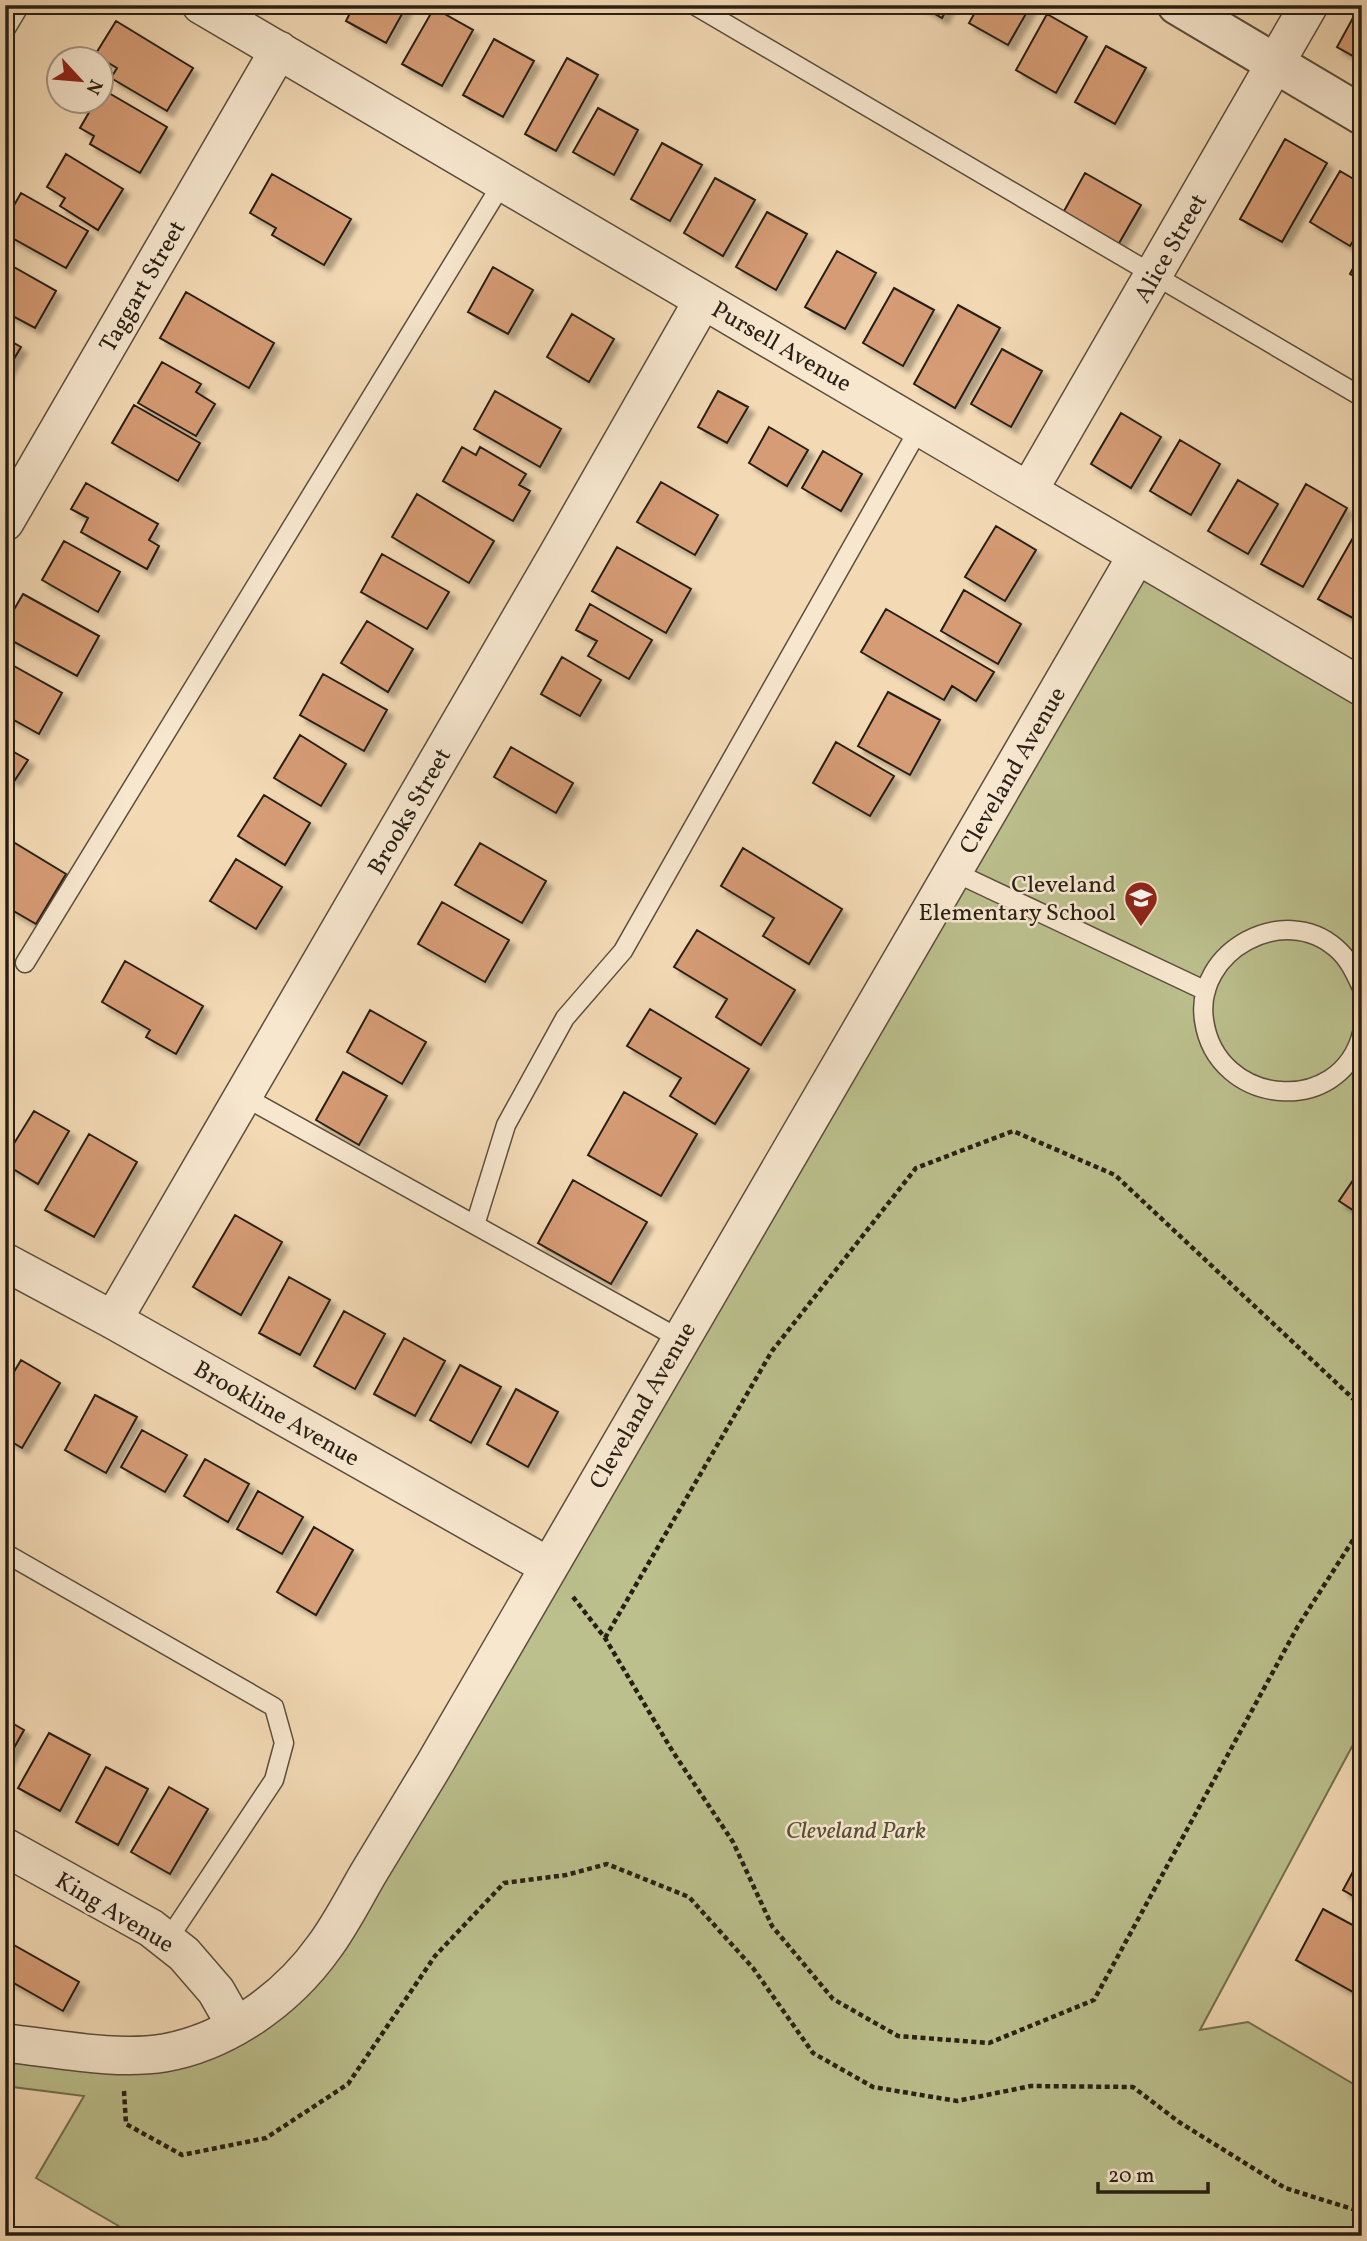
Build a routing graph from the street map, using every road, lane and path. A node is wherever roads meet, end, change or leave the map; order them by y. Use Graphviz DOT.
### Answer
graph roads {
  1 [pos="20,5"];
  2 [pos="201,5"];
  3 [pos="694,5"];
  4 [pos="1177,5"];
  5 [pos="1309,5"];
  6 [pos="5,30"];
  7 [pos="279,50"];
  8 [pos="1277,64"];
  9 [pos="1362,114"];
  10 [pos="503,182"];
  11 [pos="1154,275"];
  12 [pos="703,300"];
  13 [pos="1362,397"];
  14 [pos="920,427"];
  15 [pos="1029,490"];
  16 [pos="5,522"];
  17 [pos="1136,555"];
  18 [pos="1362,687"];
  19 [pos="952,871"];
  20 [pos="25,963"];
  21 [pos="1362,988"];
  22 [pos="1206,991"];
  23 [pos="1362,1033"];
  24 [pos="243,1096"];
  25 [pos="475,1225"];
  26 [pos="5,1262"];
  27 [pos="113,1320"];
  28 [pos="680,1339"];
  29 [pos="1362,1407"];
  30 [pos="1362,1526"];
  31 [pos="5,1553"];
  32 [pos="548,1566"];
  33 [pos="605,1637"];
  34 [pos="5,1847"];
  35 [pos="167,1941"];
  36 [pos="236,2026"];
  37 [pos="5,2043"];
  38 [pos="122,2055"];
  39 [pos="1362,2212"];
  1 -- 6 [label="lane"];
  2 -- 7 [label="street, Pursell Avenue"];
  3 -- 11 [label="lane"];
  4 -- 8 [label="street"];
  5 -- 8 [label="street, Alice Street"];
  7 -- 10 [label="street, Pursell Avenue"];
  7 -- 16 [label="street, Taggart Street"];
  8 -- 9 [label="street"];
  8 -- 11 [label="street, Alice Street"];
  10 -- 12 [label="street, Pursell Avenue"];
  10 -- 20 [label="lane"];
  11 -- 13 [label="lane"];
  11 -- 15 [label="street, Alice Street"];
  12 -- 14 [label="street, Pursell Avenue"];
  12 -- 24 [label="street, Brooks Street"];
  14 -- 15 [label="street, Pursell Avenue"];
  14 -- 25 [label="lane"];
  15 -- 17 [label="street, Pursell Avenue"];
  17 -- 18 [label="street, Pursell Avenue"];
  17 -- 19 [label="street, Cleveland Avenue"];
  19 -- 22 [label="lane"];
  19 -- 28 [label="street, Cleveland Avenue"];
  21 -- 22 [label="lane"];
  22 -- 23 [label="lane"];
  24 -- 25 [label="lane"];
  24 -- 27 [label="street, Brooks Street"];
  25 -- 28 [label="lane"];
  26 -- 27 [label="street, Brookline Avenue"];
  27 -- 32 [label="street, Brookline Avenue"];
  28 -- 32 [label="street, Cleveland Avenue"];
  29 -- 33 [label="path"];
  30 -- 33 [label="path"];
  31 -- 35 [label="lane"];
  32 -- 33 [label="path"];
  32 -- 36 [label="street, Cleveland Avenue"];
  34 -- 35 [label="street, King Avenue"];
  35 -- 36 [label="street, King Avenue"];
  36 -- 38 [label="street, Cleveland Avenue"];
  37 -- 38 [label="street, Cleveland Avenue"];
  38 -- 39 [label="path"];
}
